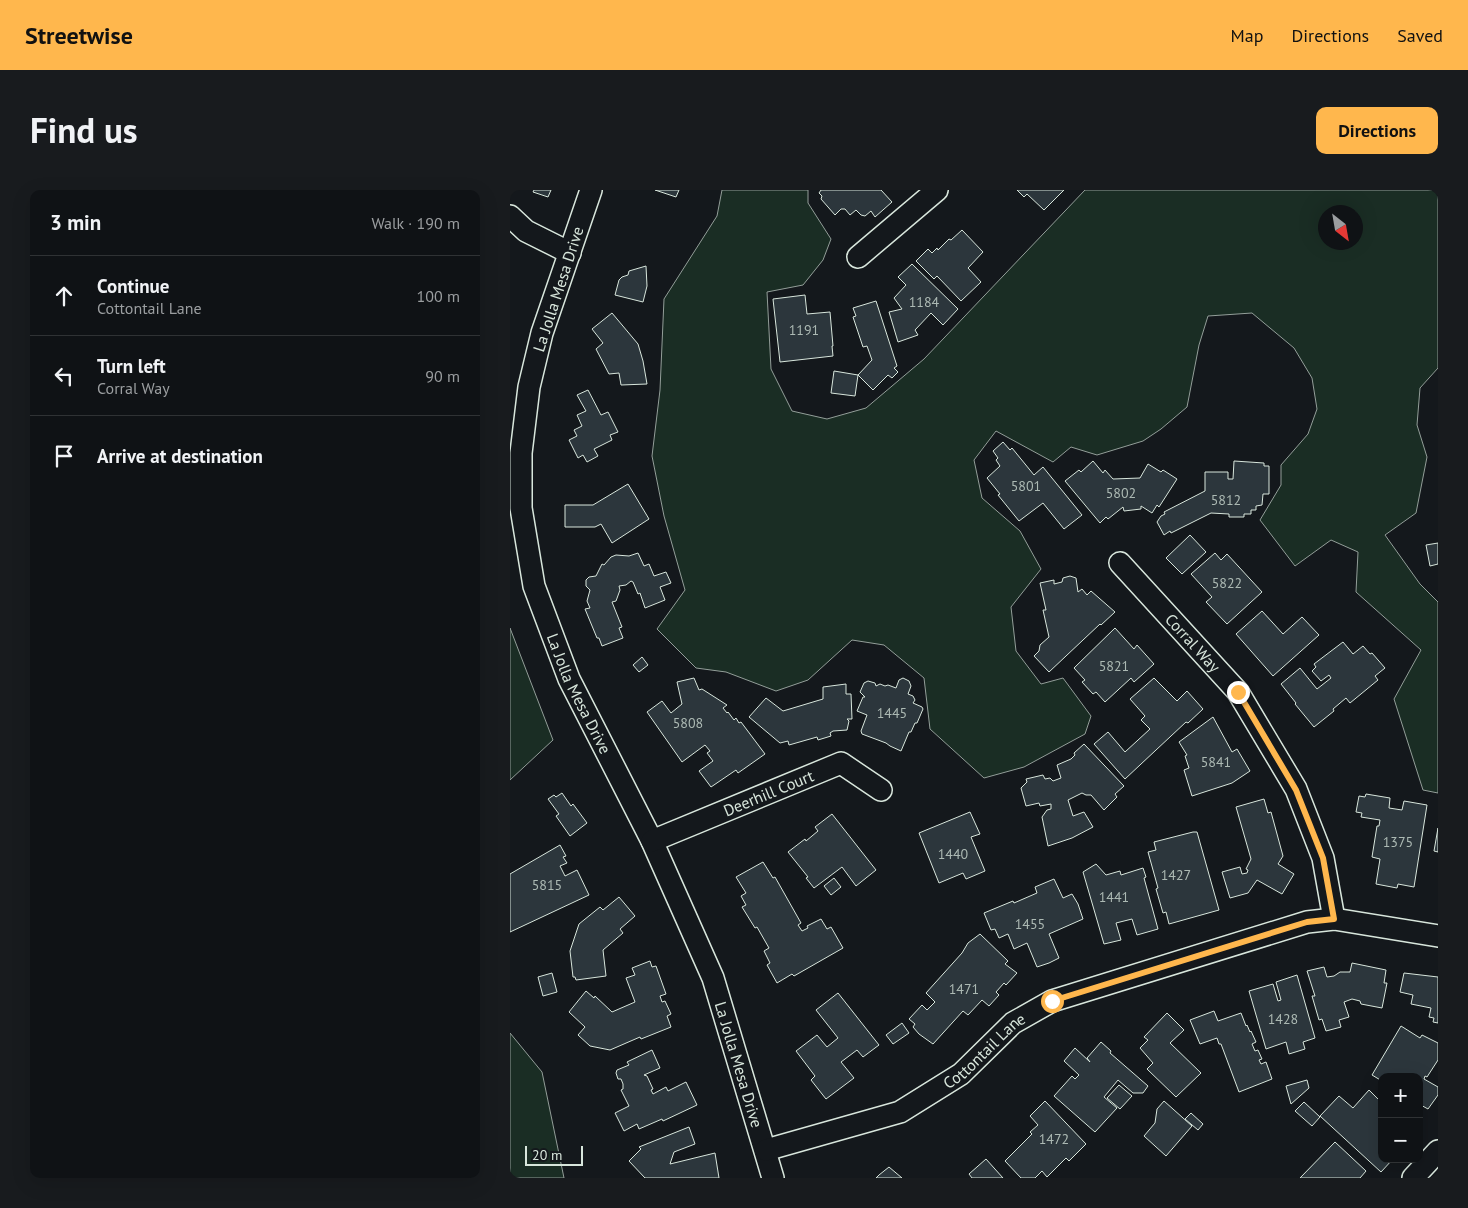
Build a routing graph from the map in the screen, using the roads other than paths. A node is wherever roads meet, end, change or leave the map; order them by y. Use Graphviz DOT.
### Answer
graph roads {
  1 [pos="591,190"];
  2 [pos="937,190"];
  3 [pos="510,216"];
  4 [pos="570,253"];
  5 [pos="858,257"];
  6 [pos="1120,563"];
  7 [pos="881,790"];
  8 [pos="652,841"];
  9 [pos="1334,919"];
  10 [pos="1438,936"];
  11 [pos="766,1150"];
  12 [pos="1438,1151"];
  13 [pos="773,1178"];
  14 [pos="1413,1178"];
  1 -- 4 [label="street, La Jolla Mesa Drive"];
  2 -- 5 [label="street"];
  3 -- 4 [label="street"];
  4 -- 8 [label="street, La Jolla Mesa Drive"];
  6 -- 9 [label="street, Corral Way"];
  7 -- 8 [label="street, Deerhill Court"];
  8 -- 11 [label="street, La Jolla Mesa Drive"];
  9 -- 10 [label="street, Cottontail Lane"];
  9 -- 11 [label="street, Cottontail Lane"];
  11 -- 13 [label="street, La Jolla Mesa Drive"];
  12 -- 14 [label="street"];
}
